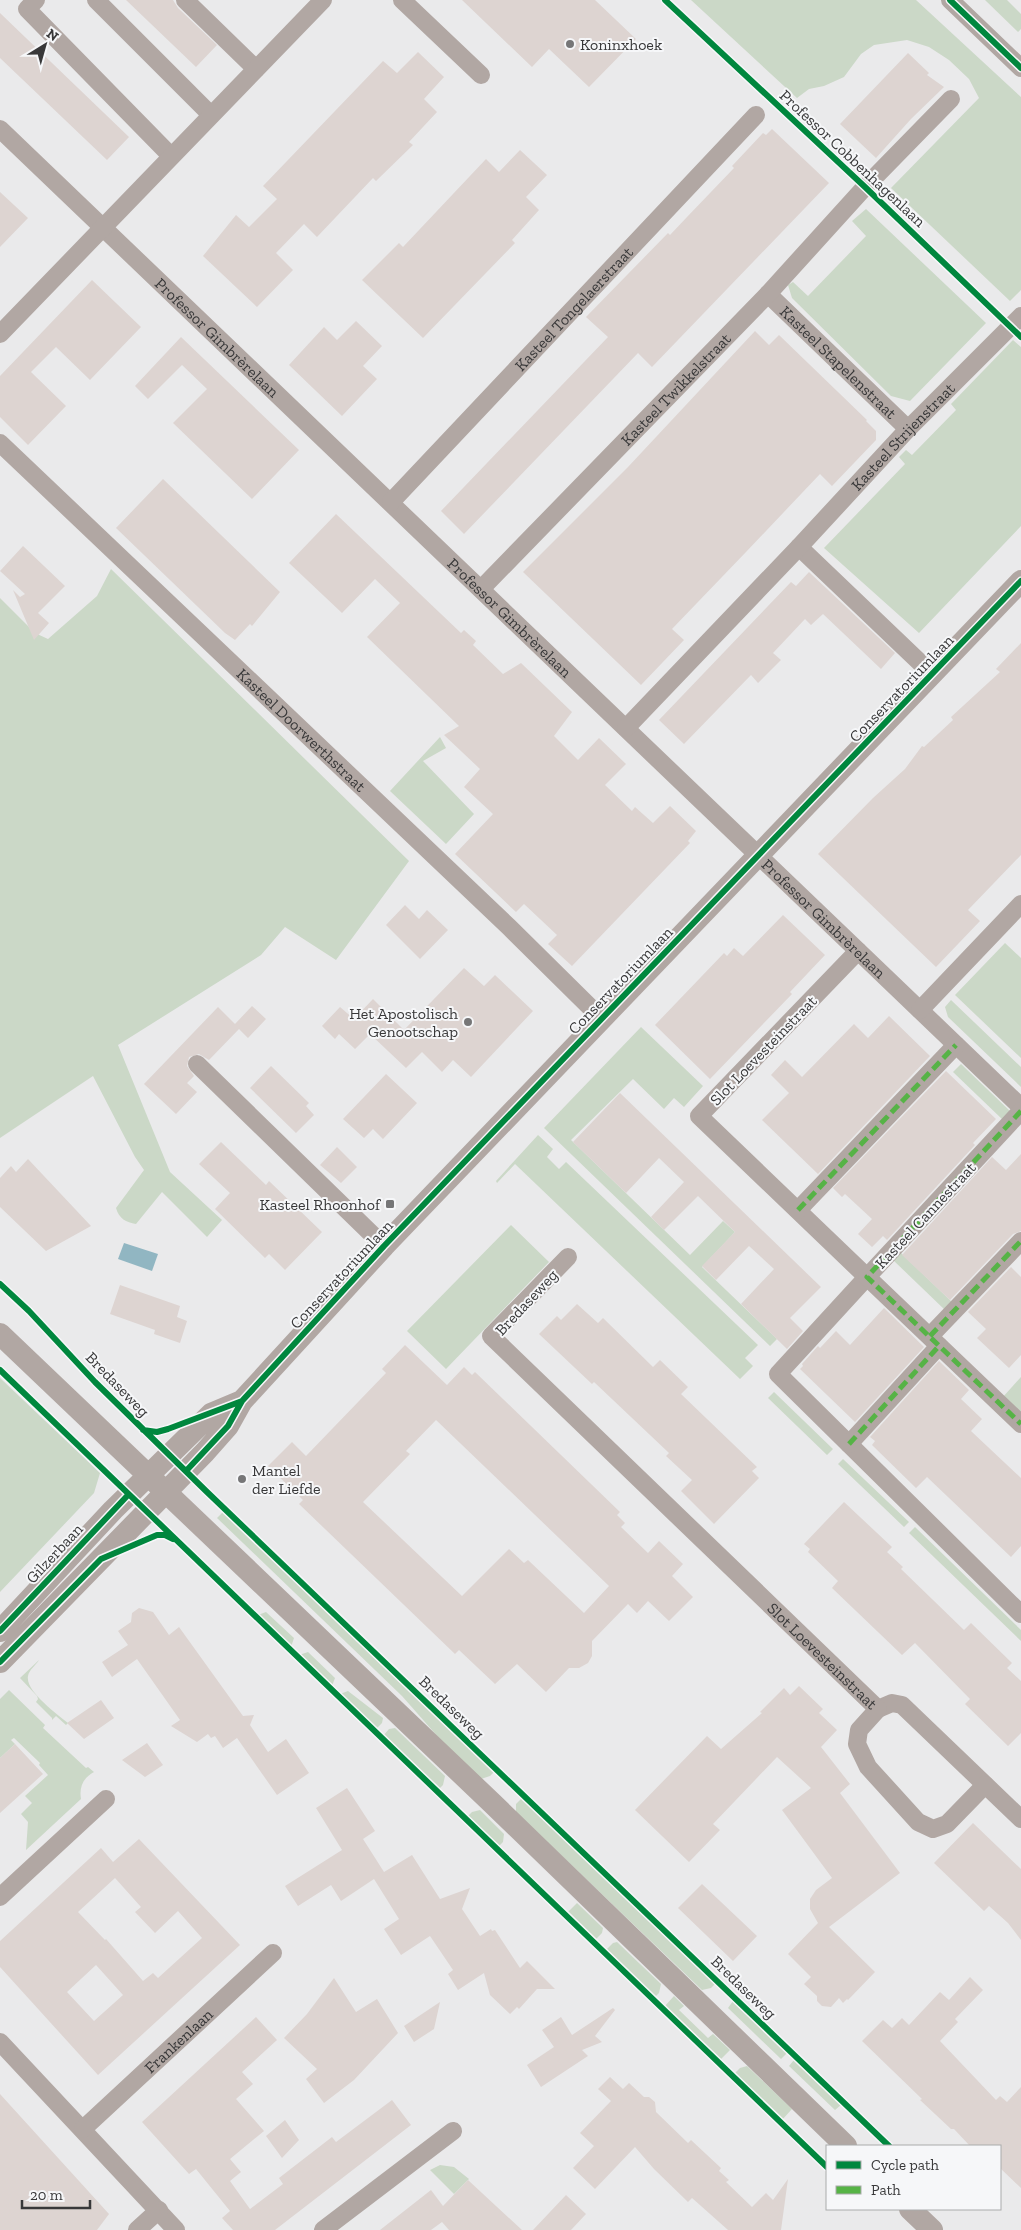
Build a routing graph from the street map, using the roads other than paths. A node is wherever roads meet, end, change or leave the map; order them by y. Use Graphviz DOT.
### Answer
graph roads {
  1 [pos="36,0"];
  2 [pos="96,0"];
  3 [pos="184,0"];
  4 [pos="324,0"];
  5 [pos="402,0"];
  6 [pos="950,0"];
  7 [pos="1021,68"];
  8 [pos="256,69"];
  9 [pos="481,75"];
  10 [pos="951,100"];
  11 [pos="211,115"];
  12 [pos="756,115"];
  13 [pos="0,128"];
  14 [pos="171,156"];
  15 [pos="103,226"];
  16 [pos="768,294"];
  17 [pos="1016,321"];
  18 [pos="0,334"];
  19 [pos="908,429"];
  20 [pos="0,443"];
  21 [pos="391,502"];
  22 [pos="799,547"];
  23 [pos="1021,582"];
  24 [pos="481,589"];
  25 [pos="932,674"];
  26 [pos="626,728"];
  27 [pos="759,855"];
  28 [pos="1021,904"];
  29 [pos="858,951"];
  30 [pos="920,1010"];
  31 [pos="602,1019"];
  32 [pos="956,1045"];
  33 [pos="196,1064"];
  34 [pos="1021,1107"];
  35 [pos="1021,1111"];
  36 [pos="798,1210"];
  37 [pos="1021,1241"];
  38 [pos="384,1246"];
  39 [pos="568,1256"];
  40 [pos="867,1277"];
  41 [pos="0,1334"];
  42 [pos="935,1341"];
  43 [pos="242,1401"];
  44 [pos="1021,1424"];
  45 [pos="849,1444"];
  46 [pos="148,1476"];
  47 [pos="166,1492"];
  48 [pos="738,1576"];
  49 [pos="1021,1614"];
  50 [pos="0,1631"];
  51 [pos="0,1662"];
  52 [pos="878,1709"];
  53 [pos="985,1785"];
  54 [pos="106,1798"];
  55 [pos="1021,1819"];
  56 [pos="0,1897"];
  57 [pos="273,1953"];
  58 [pos="1,2046"];
  59 [pos="83,2129"];
  60 [pos="453,2131"];
  61 [pos="845,2145"];
  62 [pos="159,2210"];
  63 [pos="911,2210"];
  64 [pos="136,2230"];
  65 [pos="176,2230"];
  66 [pos="323,2230"];
  67 [pos="932,2230"];
  1 -- 14 [label="street"];
  2 -- 11 [label="street"];
  3 -- 8 [label="street"];
  4 -- 8 [label="street"];
  5 -- 9 [label="street"];
  6 -- 7 [label="street"];
  8 -- 11 [label="street"];
  10 -- 16 [label="street, Kasteel Twikkelstraat"];
  11 -- 14 [label="street"];
  12 -- 21 [label="street, Kasteel Tongelaerstraat"];
  13 -- 15 [label="street, Professor Gimbrèrelaan"];
  14 -- 15 [label="street"];
  15 -- 18 [label="street"];
  15 -- 21 [label="street, Professor Gimbrèrelaan"];
  16 -- 19 [label="street, Kasteel Stapelenstraat"];
  16 -- 24 [label="street, Kasteel Twikkelstraat"];
  17 -- 19 [label="street, Kasteel Strijenstraat"];
  19 -- 22 [label="street, Kasteel Strijenstraat"];
  20 -- 31 [label="street, Kasteel Doorwerthstraat"];
  21 -- 24 [label="street, Professor Gimbrèrelaan"];
  22 -- 25 [label="street"];
  22 -- 26 [label="street, Kasteel Strijenstraat"];
  23 -- 25 [label="street, Conservatoriumlaan"];
  24 -- 26 [label="street, Professor Gimbrèrelaan"];
  25 -- 27 [label="street, Conservatoriumlaan"];
  26 -- 27 [label="street, Professor Gimbrèrelaan"];
  27 -- 29 [label="street, Professor Gimbrèrelaan"];
  27 -- 31 [label="street, Conservatoriumlaan"];
  28 -- 30 [label="street"];
  29 -- 30 [label="street, Professor Gimbrèrelaan"];
  29 -- 36 [label="street, Slot Loevesteinstraat"];
  30 -- 32 [label="street, Professor Gimbrèrelaan"];
  31 -- 38 [label="street, Conservatoriumlaan"];
  32 -- 34 [label="street, Professor Gimbrèrelaan"];
  32 -- 36 [label="street"];
  33 -- 38 [label="street"];
  35 -- 40 [label="street, Kasteel Cannestraat"];
  36 -- 40 [label="street, Slot Loevesteinstraat"];
  37 -- 42 [label="street"];
  38 -- 43 [label="street, Conservatoriumlaan"];
  39 -- 48 [label="street, Bredaseweg"];
  40 -- 42 [label="street, Kasteel Cannestraat"];
  40 -- 45 [label="street"];
  41 -- 46 [label="street"];
  42 -- 44 [label="street, Kasteel Cannestraat"];
  42 -- 45 [label="street"];
  43 -- 46 [label="street, Conservatoriumlaan"];
  43 -- 47 [label="street, Conservatoriumlaan"];
  45 -- 49 [label="street"];
  46 -- 47 [label="street"];
  46 -- 50 [label="street, Gilzerbaan"];
  47 -- 51 [label="street"];
  47 -- 61 [label="street"];
  48 -- 52 [label="street, Slot Loevesteinstraat"];
  52 -- 53 [label="street, Slot Loevesteinstraat"];
  52 -- 53 [label="street"];
  53 -- 55 [label="street, Slot Loevesteinstraat"];
  54 -- 56 [label="street"];
  57 -- 59 [label="street, Frankenlaan"];
  58 -- 59 [label="street"];
  59 -- 62 [label="street"];
  60 -- 66 [label="street"];
  62 -- 64 [label="street"];
  62 -- 65 [label="street"];
  63 -- 67 [label="street"];
}
